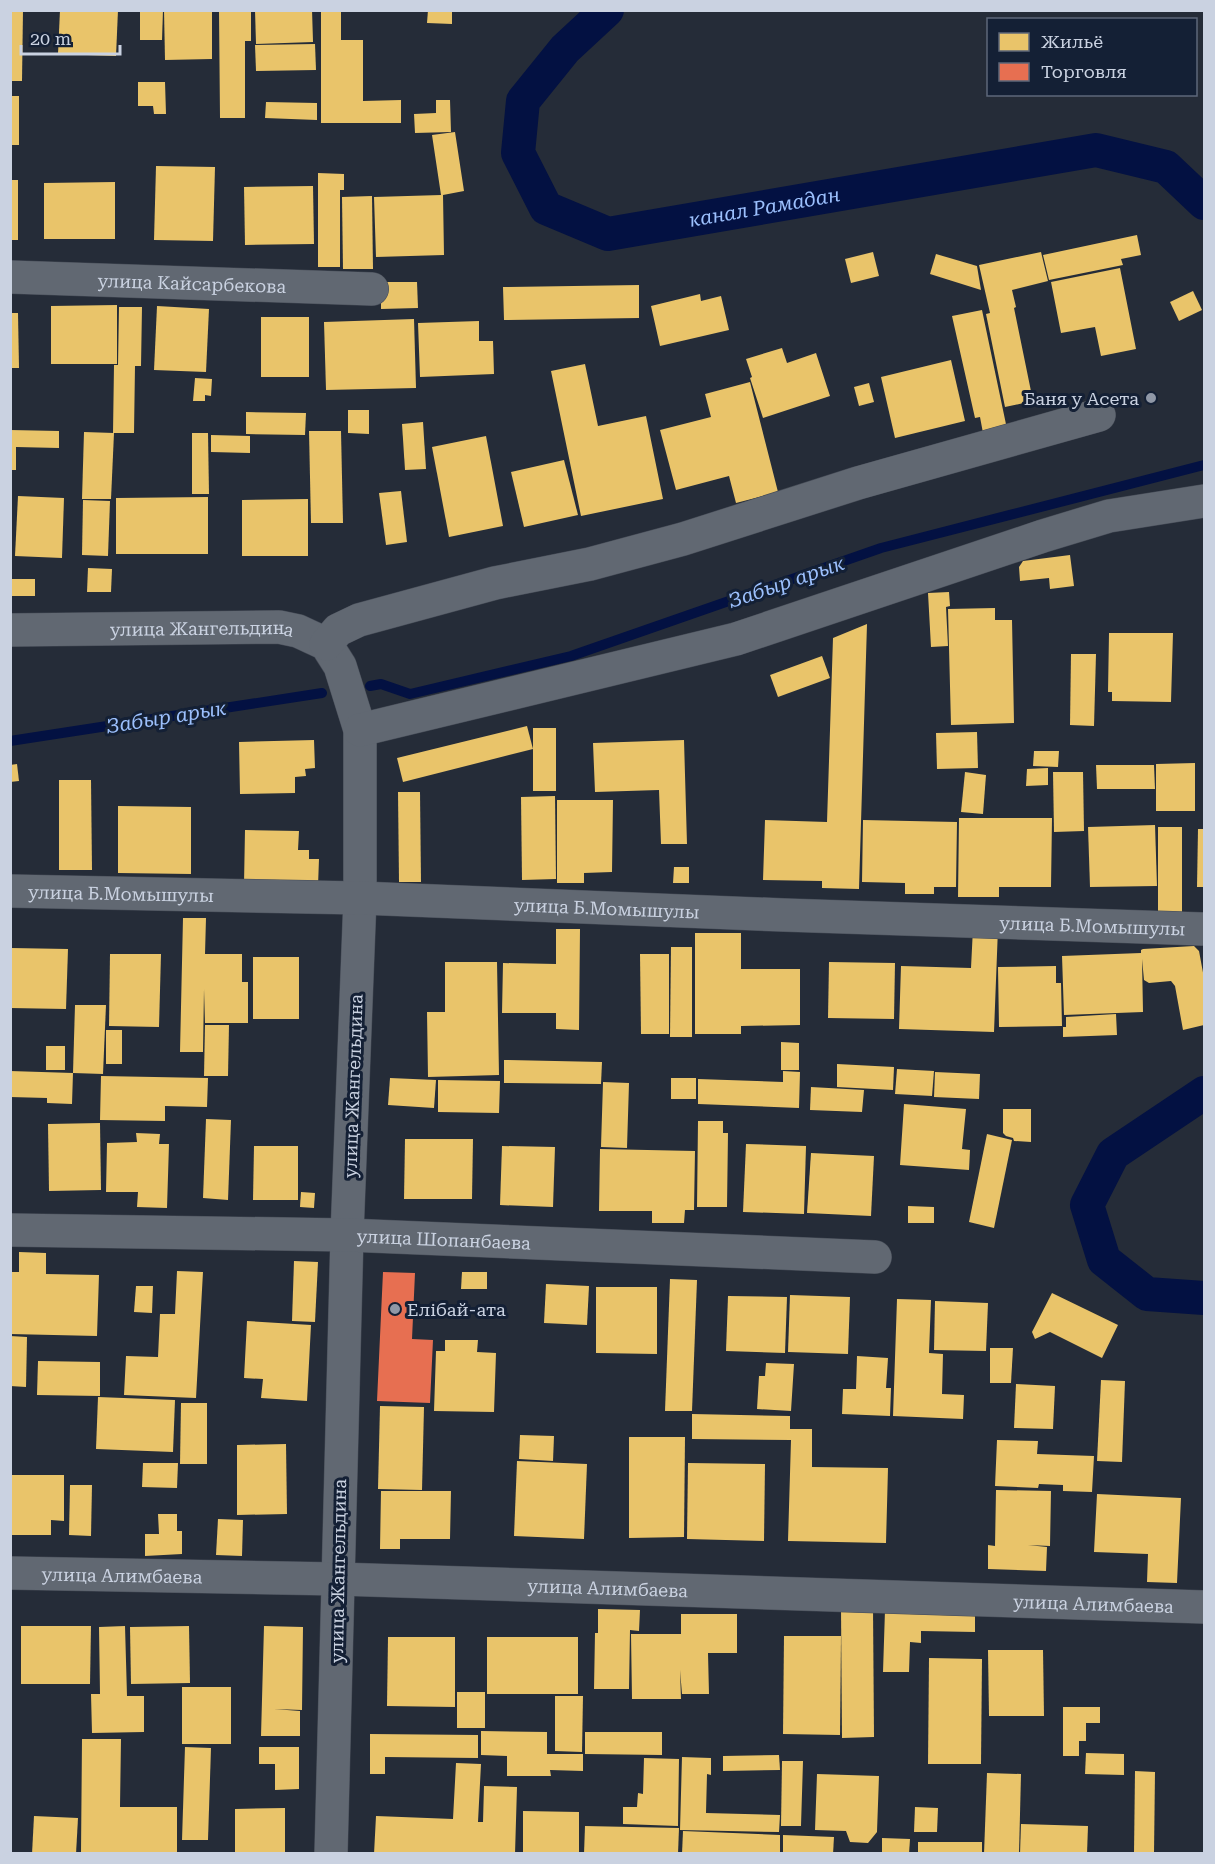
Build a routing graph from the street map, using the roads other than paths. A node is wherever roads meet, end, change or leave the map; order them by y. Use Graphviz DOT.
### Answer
graph roads {
  1 [pos="10,277"];
  2 [pos="372,289"];
  3 [pos="1099,415"];
  4 [pos="1204,501"];
  5 [pos="10,630"];
  6 [pos="326,644"];
  7 [pos="360,730"];
  8 [pos="10,891"];
  9 [pos="360,898"];
  10 [pos="1202,929"];
  11 [pos="10,1230"];
  12 [pos="347,1235"];
  13 [pos="875,1257"];
  14 [pos="10,1573"];
  15 [pos="338,1580"];
  16 [pos="1204,1607"];
  17 [pos="331,1854"];
  1 -- 2 [label="street, улица Кайсарбекова"];
  3 -- 6 [label="street"];
  4 -- 7 [label="street"];
  5 -- 6 [label="street, улица Жангельдина"];
  6 -- 7 [label="street, улица Жангельдина"];
  7 -- 9 [label="street, улица Жангельдина"];
  8 -- 9 [label="street, улица Б.Момышулы"];
  9 -- 10 [label="street, улица Б.Момышулы"];
  9 -- 12 [label="street, улица Жангельдина"];
  11 -- 12 [label="street, улица Шопанбаева"];
  12 -- 13 [label="street, улица Шопанбаева"];
  12 -- 15 [label="street, улица Жангельдина"];
  14 -- 15 [label="street, улица Алимбаева"];
  15 -- 16 [label="street, улица Алимбаева"];
  15 -- 17 [label="street, улица Жангельдина"];
}
